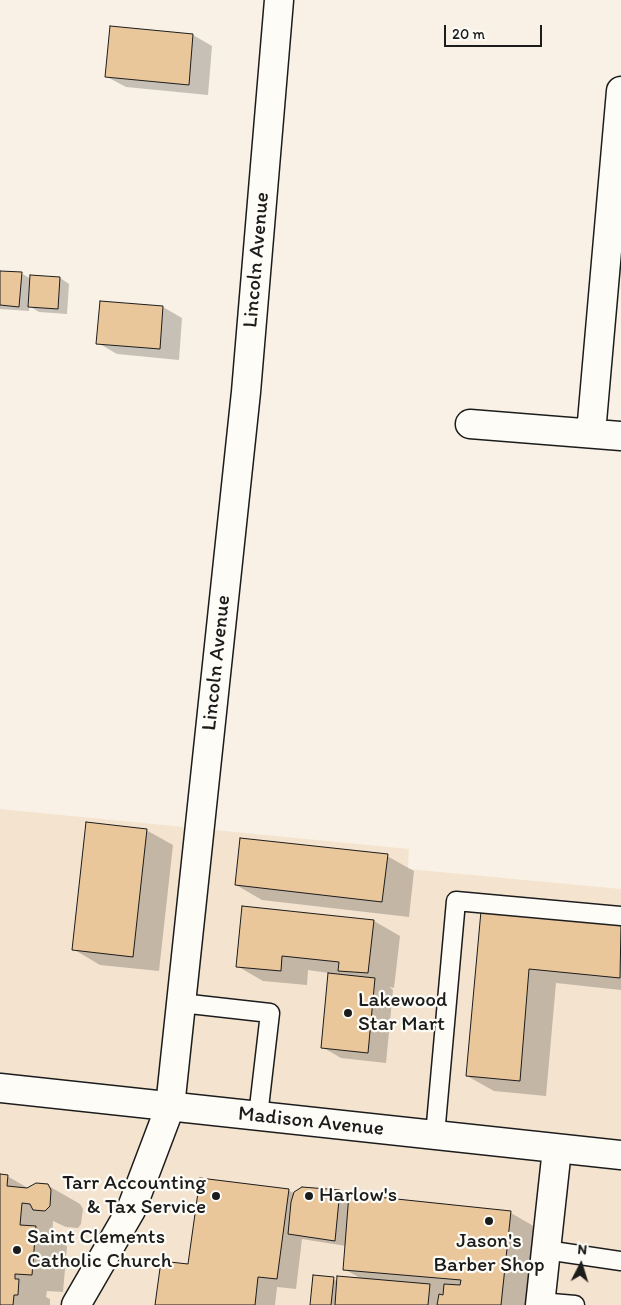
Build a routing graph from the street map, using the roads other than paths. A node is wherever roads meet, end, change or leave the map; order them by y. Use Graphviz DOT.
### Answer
graph roads {
  1 [pos="279,0"];
  2 [pos="621,91"];
  3 [pos="470,424"];
  4 [pos="591,433"];
  5 [pos="621,436"];
  6 [pos="621,916"];
  7 [pos="181,1003"];
  8 [pos="0,1088"];
  9 [pos="170,1107"];
  10 [pos="258,1116"];
  11 [pos="435,1135"];
  12 [pos="557,1149"];
  13 [pos="621,1156"];
  14 [pos="546,1250"];
  15 [pos="621,1261"];
  16 [pos="540,1303"];
  17 [pos="76,1305"];
  18 [pos="576,1305"];
  1 -- 7 [label="street, Lincoln Avenue"];
  2 -- 4 [label="street"];
  3 -- 4 [label="street"];
  4 -- 5 [label="street"];
  6 -- 11 [label="lane"];
  7 -- 9 [label="street, Lincoln Avenue"];
  7 -- 10 [label="lane"];
  8 -- 9 [label="street, Madison Avenue"];
  9 -- 10 [label="street, Madison Avenue"];
  9 -- 17 [label="street, Lincoln Avenue"];
  10 -- 11 [label="street, Madison Avenue"];
  11 -- 12 [label="street, Madison Avenue"];
  12 -- 13 [label="street, Madison Avenue"];
  12 -- 14 [label="street"];
  14 -- 15 [label="lane"];
  14 -- 16 [label="street"];
  16 -- 18 [label="lane"];
}
